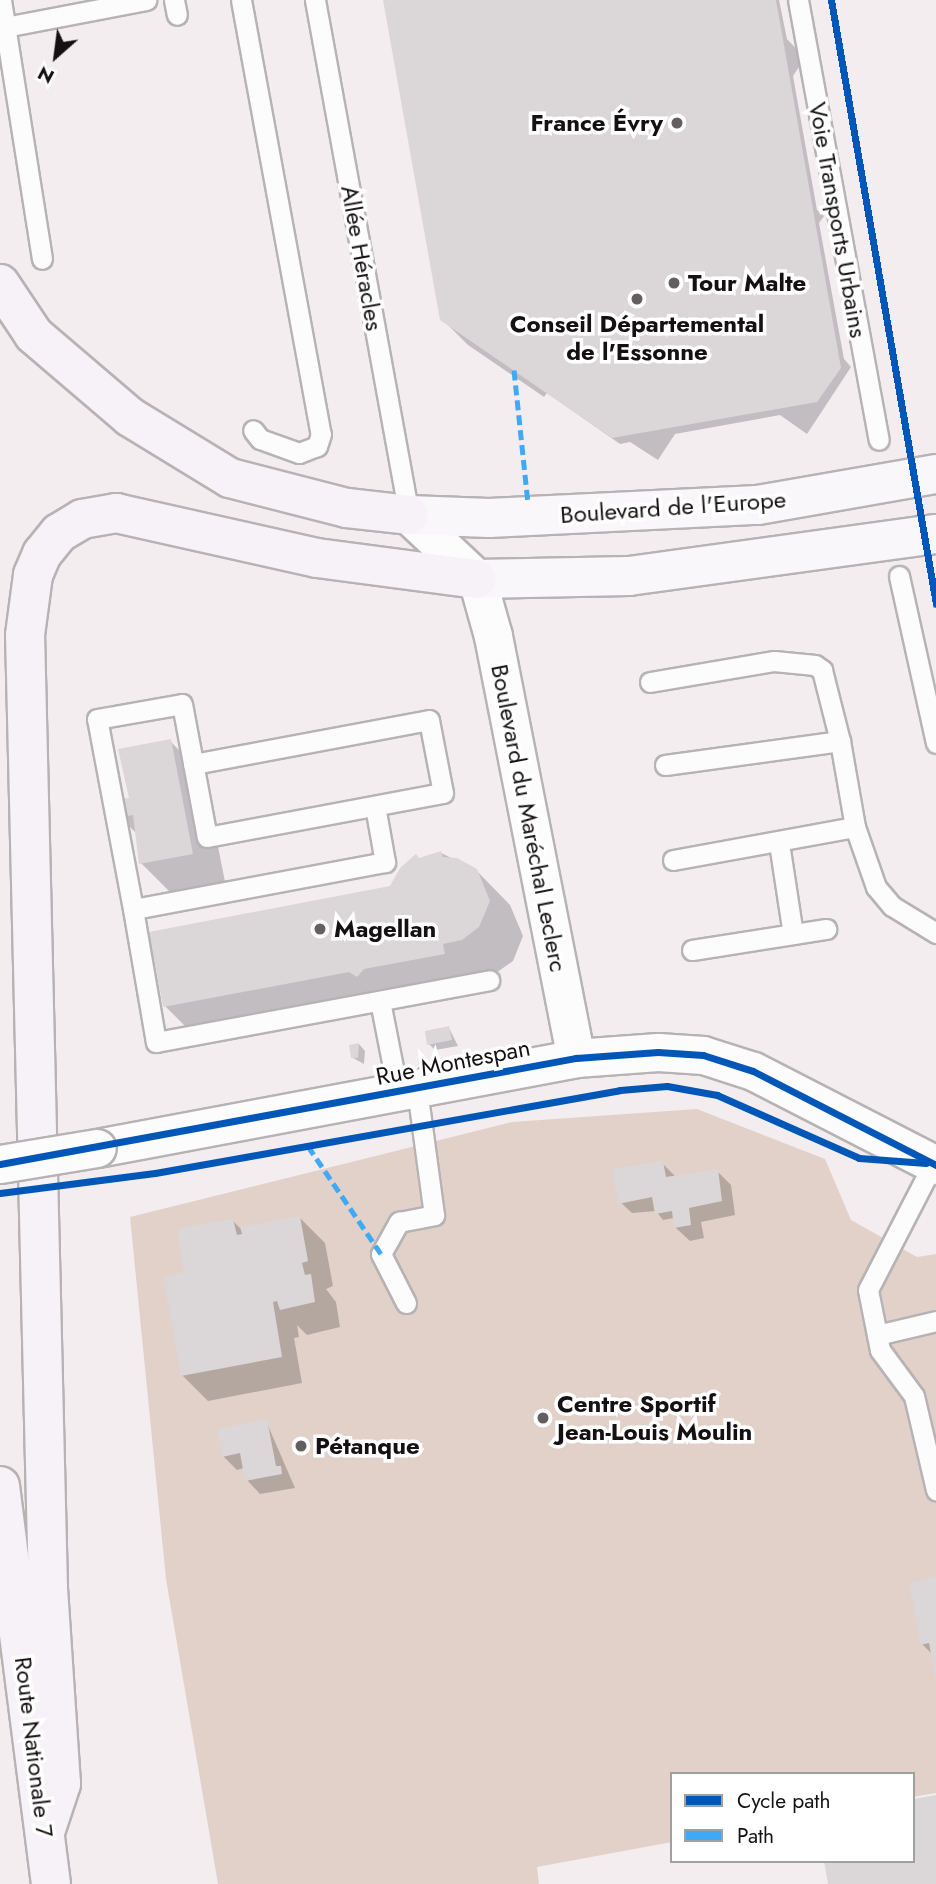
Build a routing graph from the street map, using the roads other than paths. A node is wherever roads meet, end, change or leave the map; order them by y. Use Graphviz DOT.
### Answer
graph roads {
  1 [pos="1,0"];
  2 [pos="146,0"];
  3 [pos="241,0"];
  4 [pos="315,0"];
  5 [pos="798,0"];
  6 [pos="5,27"];
  7 [pos="42,259"];
  8 [pos="0,284"];
  9 [pos="253,430"];
  10 [pos="879,440"];
  11 [pos="936,474"];
  12 [pos="409,515"];
  13 [pos="936,534"];
  14 [pos="899,576"];
  15 [pos="477,579"];
  16 [pos="650,682"];
  17 [pos="839,741"];
  18 [pos="936,743"];
  19 [pos="193,764"];
  20 [pos="665,765"];
  21 [pos="375,806"];
  22 [pos="855,827"];
  23 [pos="779,843"];
  24 [pos="673,860"];
  25 [pos="133,909"];
  26 [pos="825,929"];
  27 [pos="936,933"];
  28 [pos="793,934"];
  29 [pos="692,950"];
  30 [pos="489,981"];
  31 [pos="380,1001"];
  32 [pos="576,1058"];
  33 [pos="407,1092"];
  34 [pos="935,1162"];
  35 [pos="0,1164"];
  36 [pos="406,1303"];
  37 [pos="936,1321"];
  38 [pos="877,1335"];
  39 [pos="0,1486"];
  40 [pos="936,1490"];
  41 [pos="45,1832"];
  42 [pos="51,1884"];
  1 -- 6 [label="lane"];
  2 -- 6 [label="lane"];
  3 -- 9 [label="lane"];
  4 -- 12 [label="lane, Allée Héracles"];
  5 -- 10 [label="lane, Voie Transports Urbains"];
  6 -- 7 [label="lane"];
  8 -- 12 [label="main road"];
  11 -- 12 [label="main road, Boulevard de l'Europe"];
  12 -- 15 [label="street"];
  13 -- 15 [label="main road"];
  14 -- 18 [label="lane"];
  15 -- 32 [label="street, Boulevard du Maréchal Leclerc"];
  15 -- 41 [label="main road"];
  16 -- 17 [label="lane"];
  17 -- 20 [label="lane"];
  17 -- 22 [label="lane"];
  19 -- 21 [label="lane"];
  19 -- 21 [label="lane"];
  19 -- 25 [label="lane"];
  21 -- 25 [label="lane"];
  22 -- 23 [label="lane"];
  22 -- 27 [label="lane"];
  23 -- 24 [label="lane"];
  23 -- 28 [label="lane"];
  25 -- 31 [label="lane"];
  26 -- 28 [label="lane"];
  28 -- 29 [label="lane"];
  30 -- 31 [label="lane"];
  31 -- 33 [label="lane"];
  32 -- 33 [label="street, Rue Montespan"];
  32 -- 34 [label="street, Rue Montespan"];
  33 -- 35 [label="street, Rue Montespan, bridge"];
  33 -- 36 [label="lane"];
  34 -- 38 [label="lane"];
  37 -- 38 [label="lane"];
  38 -- 40 [label="lane"];
  39 -- 41 [label="main road, Route Nationale 7"];
  41 -- 42 [label="main road, Route Nationale 7"];
}
